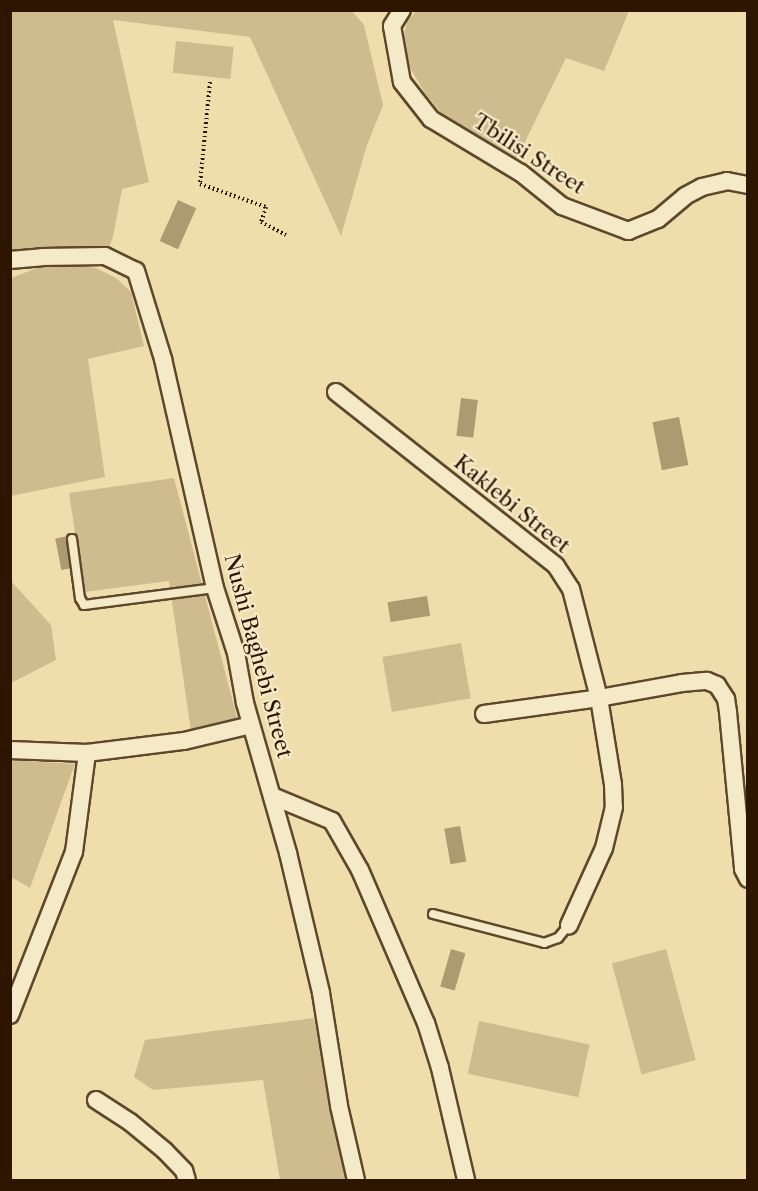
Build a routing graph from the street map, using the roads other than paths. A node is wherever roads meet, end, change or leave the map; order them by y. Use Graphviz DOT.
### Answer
graph roads {
  1 [pos="402,10"];
  2 [pos="747,185"];
  3 [pos="10,260"];
  4 [pos="336,392"];
  5 [pos="72,539"];
  6 [pos="215,588"];
  7 [pos="599,698"];
  8 [pos="484,714"];
  9 [pos="251,725"];
  10 [pos="10,750"];
  11 [pos="87,753"];
  12 [pos="272,796"];
  13 [pos="747,879"];
  14 [pos="433,914"];
  15 [pos="569,925"];
  16 [pos="10,1015"];
  17 [pos="96,1100"];
  18 [pos="187,1180"];
  19 [pos="356,1180"];
  20 [pos="466,1180"];
  1 -- 2 [label="street, Tbilisi Street"];
  3 -- 6 [label="street, Nushi Baghebi Street"];
  4 -- 7 [label="street, Kaklebi Street"];
  5 -- 6 [label="lane"];
  6 -- 9 [label="street, Nushi Baghebi Street"];
  7 -- 8 [label="street"];
  7 -- 13 [label="street"];
  7 -- 15 [label="street, Kaklebi Street"];
  9 -- 11 [label="street"];
  9 -- 12 [label="street, Nushi Baghebi Street"];
  10 -- 11 [label="street"];
  11 -- 16 [label="street"];
  12 -- 19 [label="street, Nushi Baghebi Street"];
  12 -- 20 [label="street"];
  14 -- 15 [label="lane"];
  17 -- 18 [label="street"];
}
